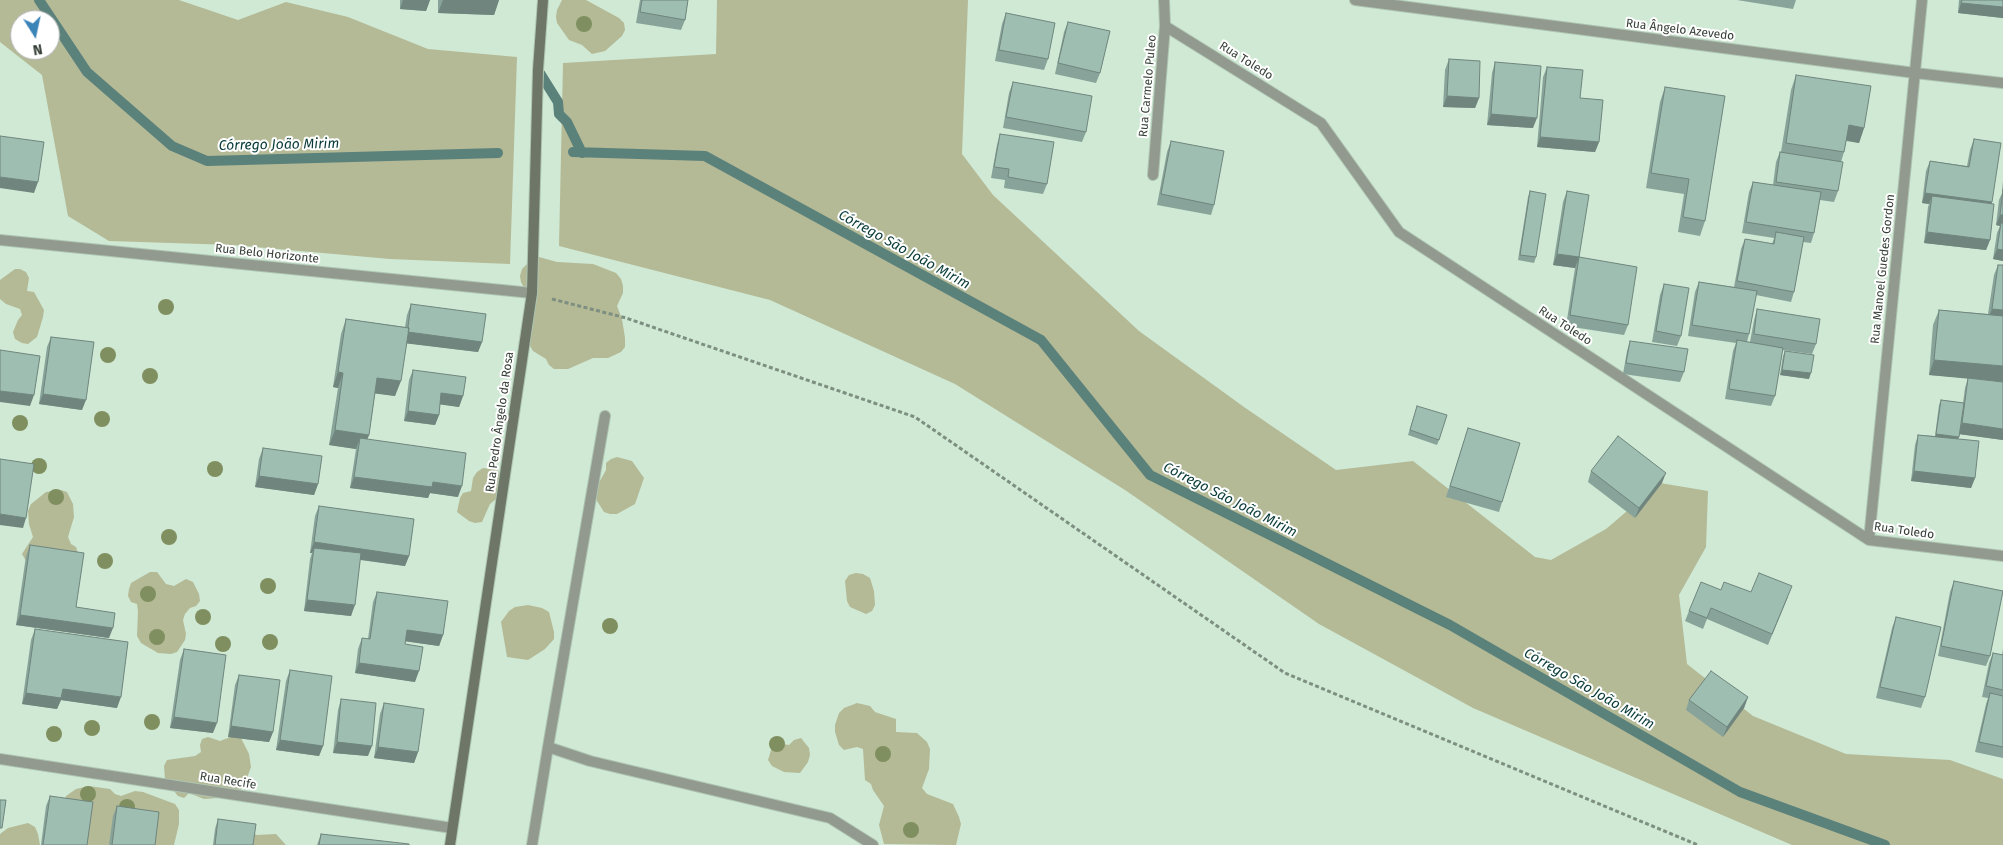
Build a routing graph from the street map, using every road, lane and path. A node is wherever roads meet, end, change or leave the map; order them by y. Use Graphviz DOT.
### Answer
graph roads {
  1 [pos="543,0"];
  2 [pos="1164,0"];
  3 [pos="1354,0"];
  4 [pos="1922,0"];
  5 [pos="1165,26"];
  6 [pos="1915,73"];
  7 [pos="2003,83"];
  8 [pos="1153,175"];
  9 [pos="0,240"];
  10 [pos="532,293"];
  11 [pos="605,416"];
  12 [pos="1869,540"];
  13 [pos="2003,556"];
  14 [pos="548,747"];
  15 [pos="0,758"];
  16 [pos="452,828"];
  17 [pos="450,845"];
  18 [pos="532,845"];
  19 [pos="873,845"];
  20 [pos="1698,845"];
  1 -- 10 [label="main road, Rua Pedro Ângelo da Rosa"];
  2 -- 5 [label="street, Rua Carmelo Puleo"];
  3 -- 6 [label="street, Rua Ângelo Azevedo"];
  4 -- 6 [label="street, Rua Manoel Guedes Gordon"];
  5 -- 8 [label="street, Rua Carmelo Puleo"];
  5 -- 12 [label="street, Rua Toledo"];
  6 -- 7 [label="street, Rua Ângelo Azevedo"];
  6 -- 12 [label="street, Rua Manoel Guedes Gordon"];
  9 -- 10 [label="street, Rua Belo Horizonte"];
  10 -- 16 [label="main road, Rua Pedro Ângelo da Rosa"];
  10 -- 20 [label="path"];
  11 -- 14 [label="street"];
  12 -- 13 [label="street, Rua Toledo"];
  14 -- 18 [label="street"];
  14 -- 19 [label="street"];
  15 -- 16 [label="street, Rua Recife"];
  16 -- 17 [label="main road, Rua Pedro Ângelo da Rosa"];
}
